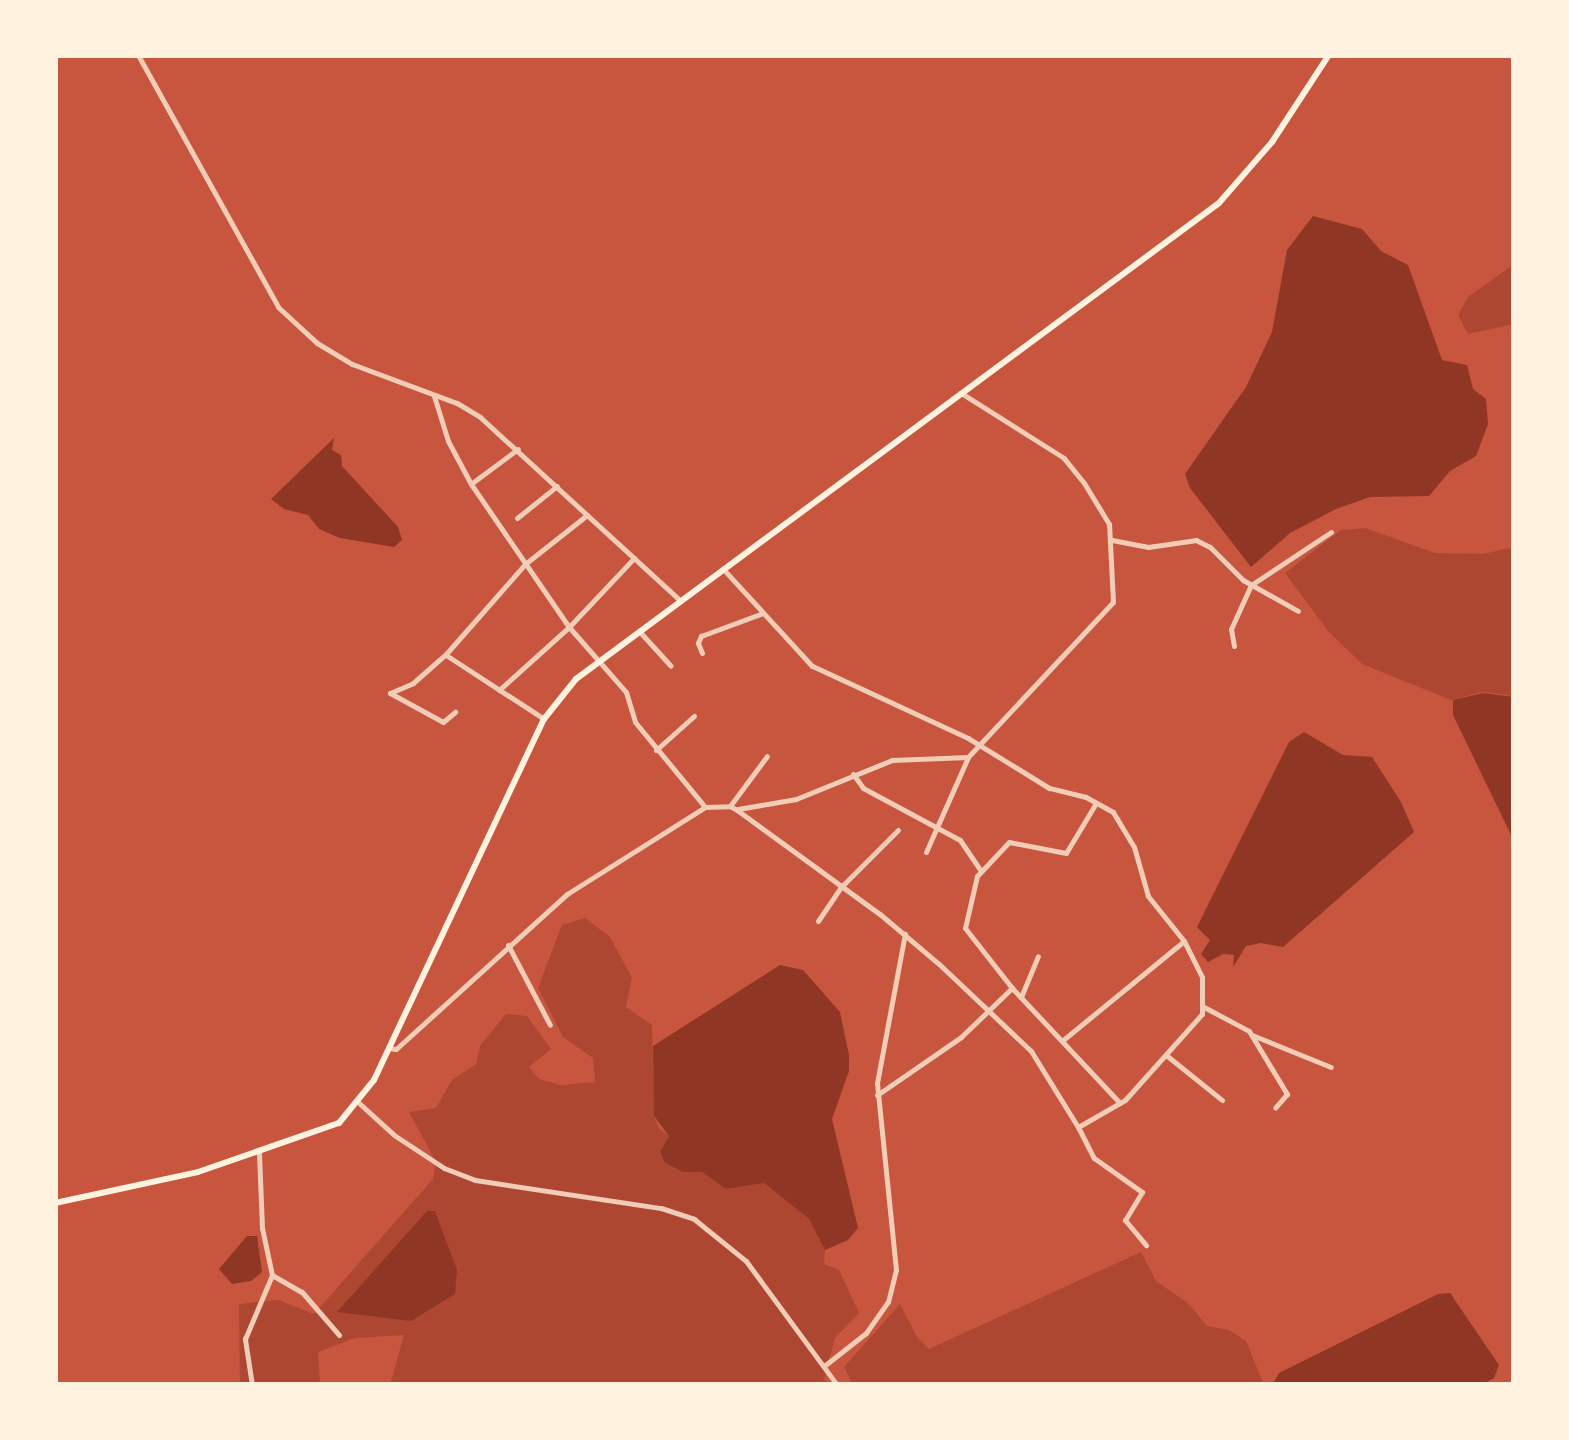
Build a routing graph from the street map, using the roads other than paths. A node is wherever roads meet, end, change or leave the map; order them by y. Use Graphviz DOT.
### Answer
graph roads {
  1 [pos="138,55"];
  2 [pos="1329,55"];
  3 [pos="961,393"];
  4 [pos="434,396"];
  5 [pos="518,450"];
  6 [pos="471,484"];
  7 [pos="556,486"];
  8 [pos="587,515"];
  9 [pos="516,518"];
  10 [pos="1331,532"];
  11 [pos="1112,540"];
  12 [pos="634,558"];
  13 [pos="524,564"];
  14 [pos="723,569"];
  15 [pos="1251,585"];
  16 [pos="680,600"];
  17 [pos="1298,611"];
  18 [pos="763,614"];
  19 [pos="569,627"];
  20 [pos="639,632"];
  21 [pos="1234,646"];
  22 [pos="702,652"];
  23 [pos="446,654"];
  24 [pos="600,660"];
  25 [pos="671,666"];
  26 [pos="500,690"];
  27 [pos="455,712"];
  28 [pos="694,716"];
  29 [pos="544,719"];
  30 [pos="980,746"];
  31 [pos="656,750"];
  32 [pos="767,756"];
  33 [pos="968,757"];
  34 [pos="853,774"];
  35 [pos="1096,803"];
  36 [pos="705,807"];
  37 [pos="734,808"];
  38 [pos="939,828"];
  39 [pos="898,830"];
  40 [pos="926,852"];
  41 [pos="980,871"];
  42 [pos="840,888"];
  43 [pos="818,921"];
  44 [pos="904,934"];
  45 [pos="1184,941"];
  46 [pos="508,945"];
  47 [pos="1038,956"];
  48 [pos="1012,988"];
  49 [pos="1021,998"];
  50 [pos="1202,1006"];
  51 [pos="989,1011"];
  52 [pos="550,1024"];
  53 [pos="1252,1035"];
  54 [pos="1062,1041"];
  55 [pos="388,1048"];
  56 [pos="1166,1055"];
  57 [pos="1331,1067"];
  58 [pos="877,1095"];
  59 [pos="1222,1100"];
  60 [pos="358,1103"];
  61 [pos="1120,1103"];
  62 [pos="1275,1108"];
  63 [pos="1078,1127"];
  64 [pos="259,1152"];
  65 [pos="55,1203"];
  66 [pos="1146,1245"];
  67 [pos="272,1275"];
  68 [pos="339,1335"];
  69 [pos="824,1366"];
  70 [pos="252,1385"];
  71 [pos="837,1385"];
  1 -- 4 [label="street"];
  2 -- 3 [label="main road"];
  3 -- 11 [label="street"];
  3 -- 14 [label="main road"];
  4 -- 5 [label="street"];
  4 -- 6 [label="street"];
  5 -- 6 [label="street"];
  5 -- 7 [label="street"];
  6 -- 13 [label="street"];
  7 -- 8 [label="street"];
  7 -- 9 [label="street"];
  8 -- 12 [label="street"];
  8 -- 13 [label="street"];
  10 -- 15 [label="street"];
  11 -- 15 [label="street"];
  11 -- 30 [label="street"];
  12 -- 16 [label="street"];
  12 -- 19 [label="street"];
  13 -- 19 [label="street"];
  13 -- 23 [label="street"];
  14 -- 16 [label="main road"];
  14 -- 18 [label="street"];
  15 -- 17 [label="street"];
  15 -- 21 [label="street"];
  16 -- 20 [label="main road"];
  18 -- 22 [label="street"];
  18 -- 30 [label="street"];
  19 -- 24 [label="street"];
  19 -- 26 [label="street"];
  20 -- 24 [label="main road"];
  20 -- 25 [label="street"];
  23 -- 26 [label="street"];
  23 -- 27 [label="street"];
  24 -- 29 [label="main road"];
  24 -- 31 [label="street"];
  26 -- 29 [label="street"];
  28 -- 31 [label="street"];
  29 -- 55 [label="main road"];
  30 -- 33 [label="street"];
  30 -- 35 [label="street"];
  31 -- 36 [label="street"];
  32 -- 37 [label="street"];
  33 -- 34 [label="street"];
  33 -- 38 [label="street"];
  34 -- 37 [label="street"];
  34 -- 38 [label="street"];
  35 -- 41 [label="street"];
  35 -- 45 [label="street"];
  36 -- 37 [label="street"];
  36 -- 46 [label="street"];
  37 -- 42 [label="street"];
  38 -- 40 [label="street"];
  38 -- 41 [label="street"];
  39 -- 42 [label="street"];
  41 -- 48 [label="street"];
  42 -- 43 [label="street"];
  42 -- 44 [label="street"];
  44 -- 51 [label="street"];
  44 -- 58 [label="street"];
  45 -- 50 [label="street"];
  45 -- 54 [label="street"];
  46 -- 52 [label="street"];
  46 -- 55 [label="street"];
  47 -- 49 [label="street"];
  48 -- 49 [label="street"];
  48 -- 51 [label="street"];
  49 -- 54 [label="street"];
  50 -- 53 [label="street"];
  50 -- 56 [label="street"];
  51 -- 58 [label="street"];
  51 -- 63 [label="street"];
  53 -- 57 [label="street"];
  53 -- 62 [label="street"];
  54 -- 61 [label="street"];
  55 -- 60 [label="main road"];
  56 -- 59 [label="street"];
  56 -- 61 [label="street"];
  58 -- 69 [label="street"];
  60 -- 64 [label="main road"];
  60 -- 69 [label="street"];
  61 -- 63 [label="street"];
  63 -- 66 [label="street"];
  64 -- 65 [label="main road"];
  64 -- 67 [label="street"];
  67 -- 68 [label="street"];
  67 -- 70 [label="street"];
  69 -- 71 [label="street"];
}
